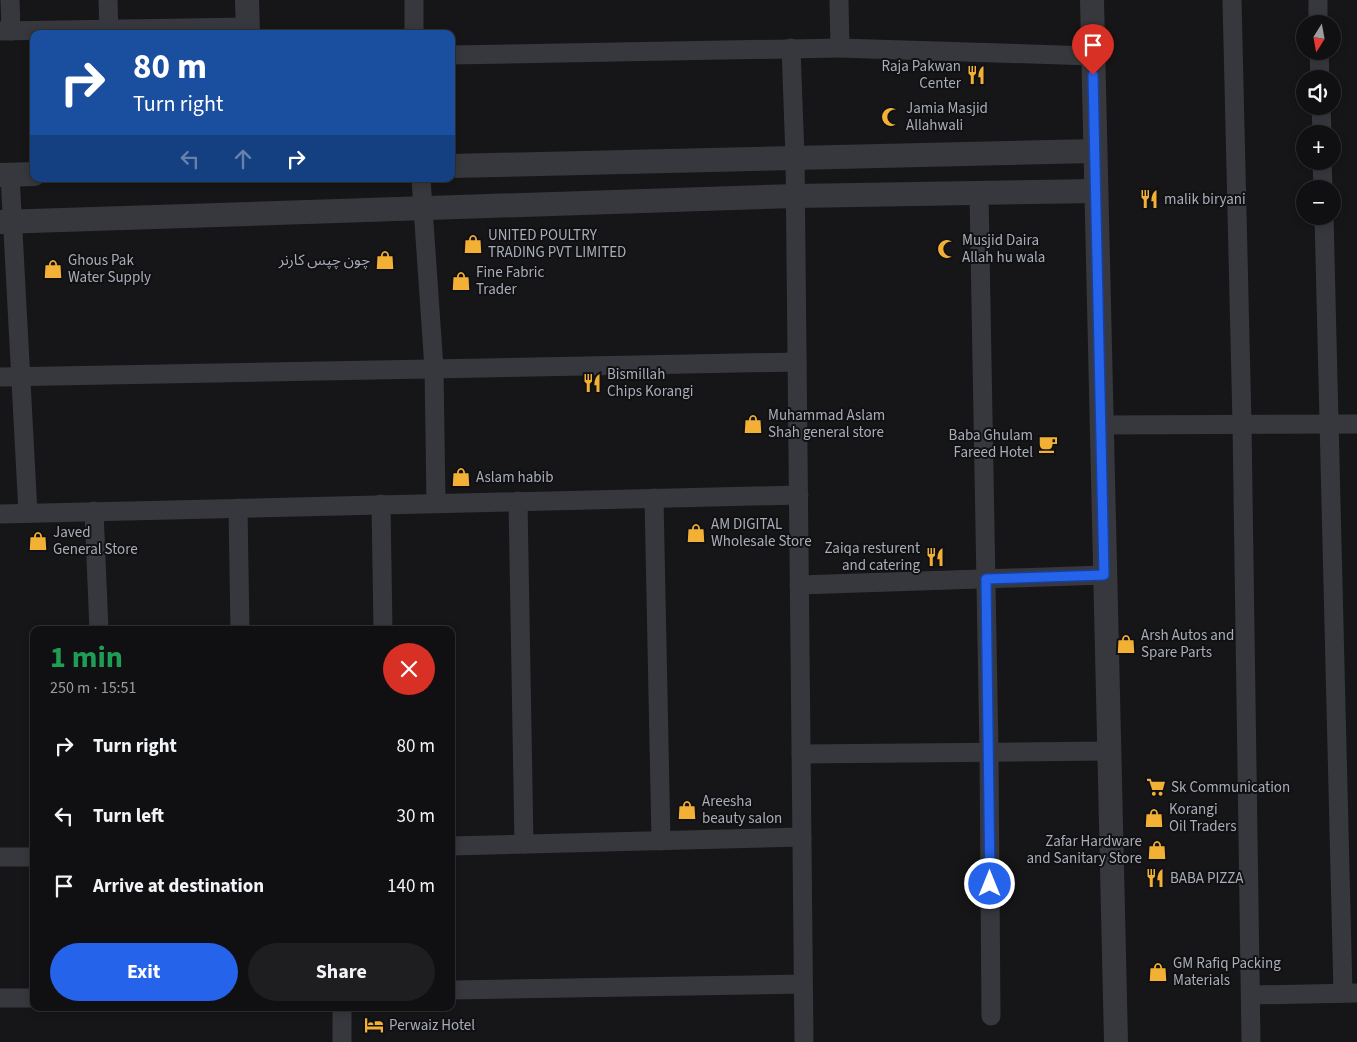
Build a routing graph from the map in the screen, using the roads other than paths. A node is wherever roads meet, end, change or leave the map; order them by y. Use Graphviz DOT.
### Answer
graph roads {
  1 [pos="10,0"];
  2 [pos="108,0"];
  3 [pos="247,0"];
  4 [pos="414,0"];
  5 [pos="839,0"];
  6 [pos="1092,0"];
  7 [pos="1232,0"];
  8 [pos="1318,0"];
  9 [pos="1318,15"];
  10 [pos="109,30"];
  11 [pos="248,30"];
  12 [pos="414,30"];
  13 [pos="5,31"];
  14 [pos="30,31"];
  15 [pos="791,48"];
  16 [pos="840,48"];
  17 [pos="455,55"];
  18 [pos="1093,56"];
  19 [pos="1095,151"];
  20 [pos="795,157"];
  21 [pos="455,166"];
  22 [pos="30,174"];
  23 [pos="5,175"];
  24 [pos="421,182"];
  25 [pos="1096,191"];
  26 [pos="979,193"];
  27 [pos="796,196"];
  28 [pos="424,208"];
  29 [pos="6,222"];
  30 [pos="1324,225"];
  31 [pos="797,362"];
  32 [pos="434,368"];
  33 [pos="21,376"];
  34 [pos="0,377"];
  35 [pos="1242,424"];
  36 [pos="1330,424"];
  37 [pos="1357,424"];
  38 [pos="1101,425"];
  39 [pos="799,495"];
  40 [pos="654,498"];
  41 [pos="518,502"];
  42 [pos="436,503"];
  43 [pos="381,504"];
  44 [pos="238,508"];
  45 [pos="94,511"];
  46 [pos="28,513"];
  47 [pos="0,514"];
  48 [pos="1104,575"];
  49 [pos="986,579"];
  50 [pos="799,585"];
  51 [pos="99,626"];
  52 [pos="240,626"];
  53 [pos="382,626"];
  54 [pos="1108,751"];
  55 [pos="989,752"];
  56 [pos="801,754"];
  57 [pos="802,837"];
  58 [pos="661,841"];
  59 [pos="524,844"];
  60 [pos="455,846"];
  61 [pos="30,857"];
  62 [pos="0,858"];
  63 [pos="803,984"];
  64 [pos="455,990"];
  65 [pos="1350,993"];
  66 [pos="1251,995"];
  67 [pos="0,998"];
  68 [pos="30,998"];
  69 [pos="342,1011"];
  70 [pos="991,1016"];
  71 [pos="342,1042"];
  72 [pos="804,1042"];
  73 [pos="1116,1042"];
  74 [pos="1251,1042"];
  1 -- 13 [label="street"];
  2 -- 10 [label="street"];
  3 -- 11 [label="street"];
  4 -- 12 [label="street"];
  5 -- 16 [label="street"];
  6 -- 18 [label="street"];
  7 -- 35 [label="street"];
  8 -- 9 [label="street"];
  13 -- 14 [label="street"];
  15 -- 16 [label="street"];
  15 -- 17 [label="street"];
  15 -- 20 [label="street"];
  16 -- 18 [label="street"];
  18 -- 19 [label="street"];
  19 -- 20 [label="street"];
  19 -- 25 [label="street"];
  20 -- 21 [label="street"];
  20 -- 27 [label="street"];
  22 -- 23 [label="street"];
  23 -- 29 [label="street"];
  24 -- 28 [label="street"];
  25 -- 26 [label="street"];
  25 -- 38 [label="street"];
  26 -- 27 [label="street"];
  26 -- 49 [label="street"];
  27 -- 28 [label="street"];
  27 -- 31 [label="street"];
  28 -- 29 [label="street"];
  28 -- 32 [label="street"];
  29 -- 33 [label="street"];
  30 -- 36 [label="street"];
  31 -- 32 [label="street"];
  31 -- 39 [label="street"];
  32 -- 33 [label="street"];
  32 -- 42 [label="street"];
  33 -- 34 [label="street"];
  33 -- 46 [label="street"];
  35 -- 36 [label="street"];
  35 -- 38 [label="street"];
  35 -- 66 [label="street"];
  36 -- 37 [label="street"];
  36 -- 65 [label="street"];
  38 -- 48 [label="street"];
  39 -- 40 [label="street"];
  39 -- 50 [label="street"];
  40 -- 41 [label="street"];
  40 -- 58 [label="street"];
  41 -- 42 [label="street"];
  41 -- 59 [label="street"];
  42 -- 43 [label="street"];
  43 -- 44 [label="street"];
  43 -- 53 [label="street"];
  44 -- 45 [label="street"];
  44 -- 52 [label="street"];
  45 -- 46 [label="street"];
  45 -- 51 [label="street"];
  46 -- 47 [label="street"];
  48 -- 49 [label="street"];
  48 -- 54 [label="street"];
  49 -- 50 [label="street"];
  49 -- 55 [label="street"];
  50 -- 56 [label="street"];
  54 -- 55 [label="street"];
  54 -- 73 [label="street"];
  55 -- 56 [label="street"];
  55 -- 70 [label="street"];
  56 -- 57 [label="street"];
  57 -- 58 [label="street"];
  57 -- 63 [label="street"];
  58 -- 59 [label="street"];
  59 -- 60 [label="street"];
  61 -- 62 [label="street"];
  63 -- 64 [label="street"];
  63 -- 72 [label="street"];
  65 -- 66 [label="street"];
  66 -- 74 [label="street"];
  67 -- 68 [label="street"];
  69 -- 71 [label="street"];
}
